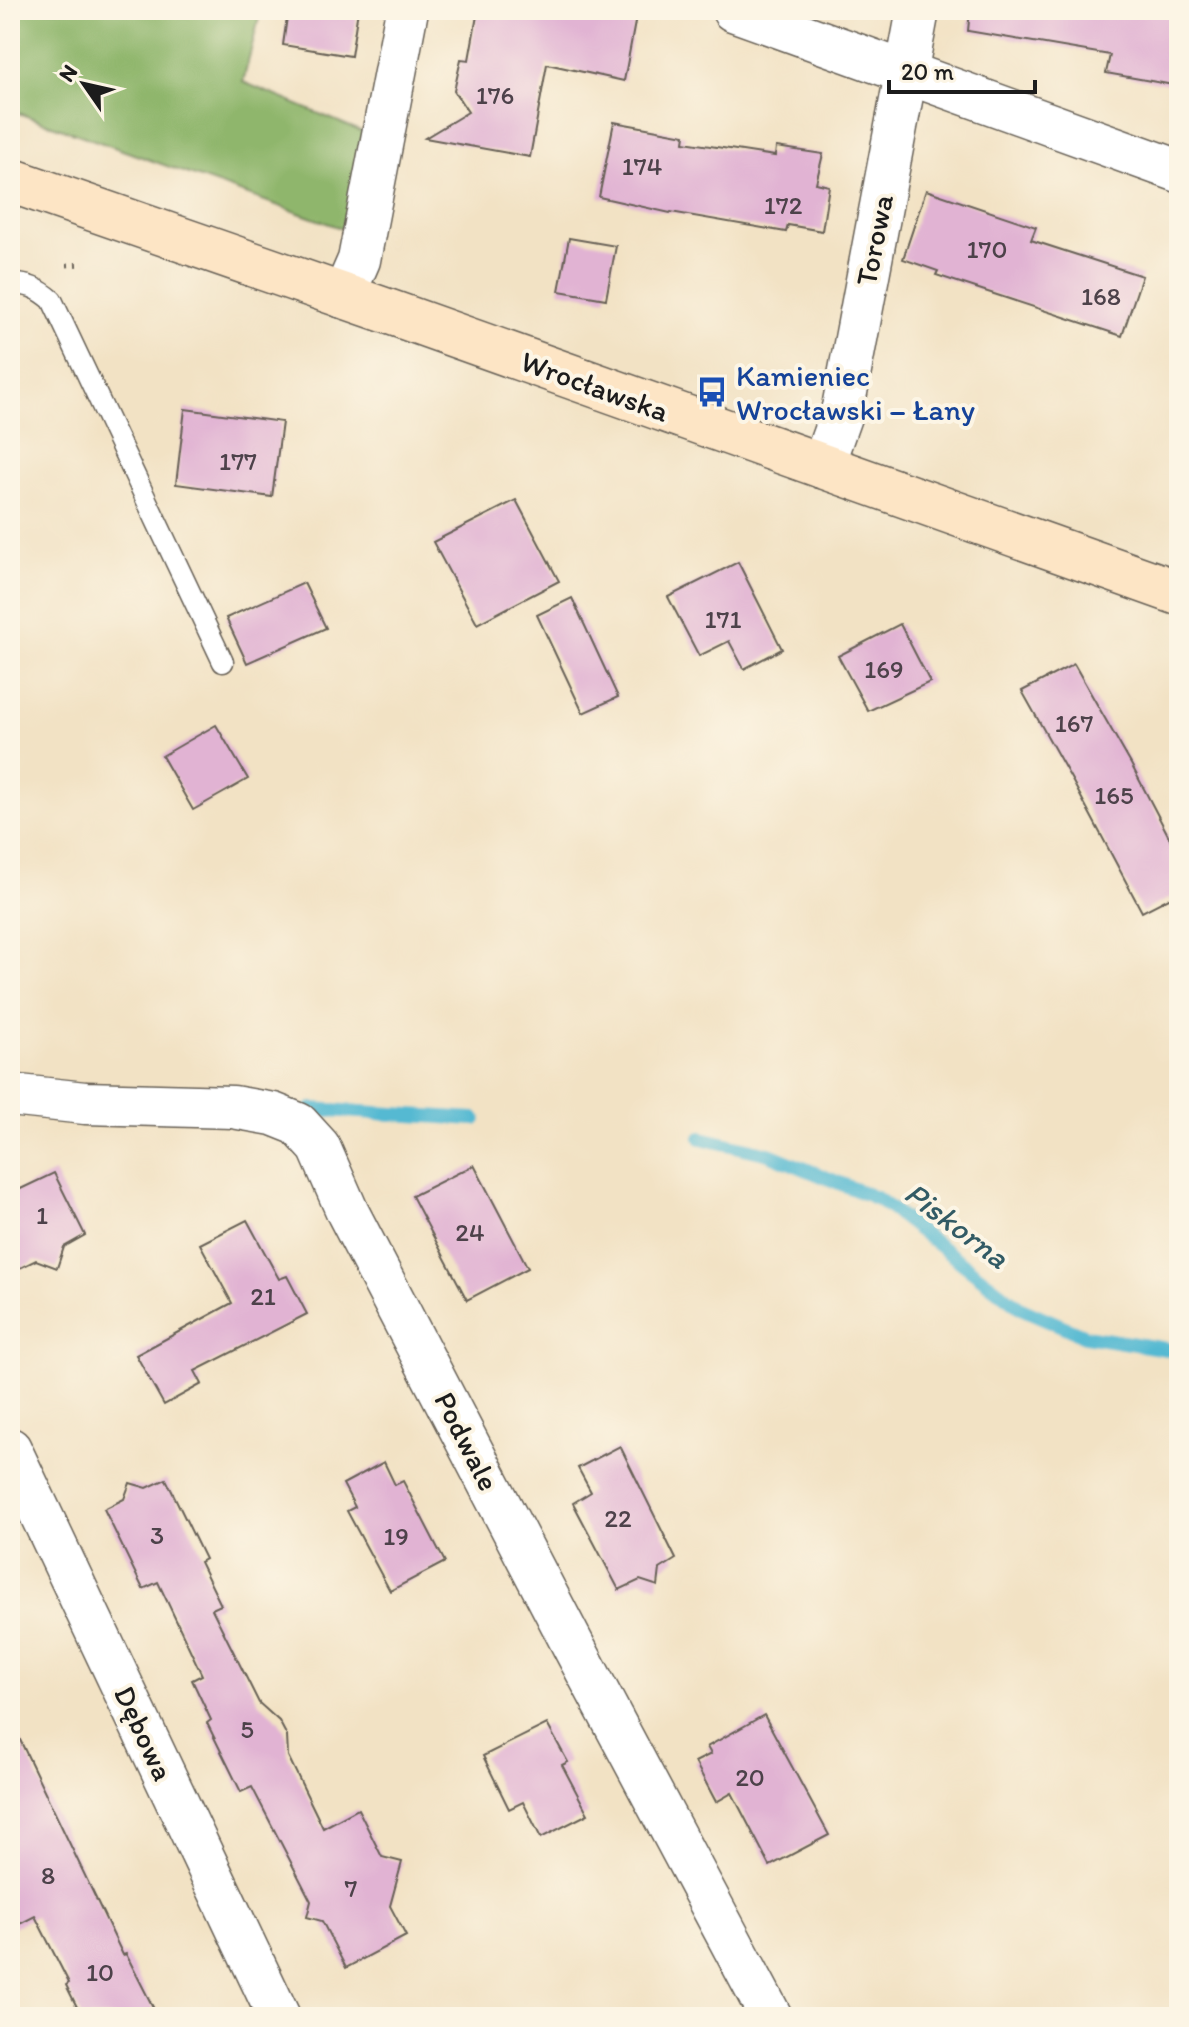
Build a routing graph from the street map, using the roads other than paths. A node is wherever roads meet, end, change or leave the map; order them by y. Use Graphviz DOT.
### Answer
graph roads {
  1 [pos="407,10"];
  2 [pos="733,10"];
  3 [pos="918,10"];
  4 [pos="906,72"];
  5 [pos="1179,171"];
  6 [pos="10,180"];
  7 [pos="10,283"];
  8 [pos="343,297"];
  9 [pos="822,467"];
  10 [pos="1179,593"];
  11 [pos="223,662"];
  12 [pos="10,1095"];
  13 [pos="10,1449"];
  14 [pos="279,2017"];
  15 [pos="771,2017"];
  1 -- 8 [label="street"];
  2 -- 4 [label="street"];
  3 -- 4 [label="street, Torowa"];
  4 -- 5 [label="street"];
  4 -- 9 [label="street, Torowa"];
  6 -- 8 [label="main road, Wrocławska"];
  7 -- 11 [label="lane"];
  8 -- 9 [label="main road, Wrocławska"];
  9 -- 10 [label="main road, Wrocławska"];
  12 -- 15 [label="street, Podwale"];
  13 -- 14 [label="street, Dębowa"];
}
